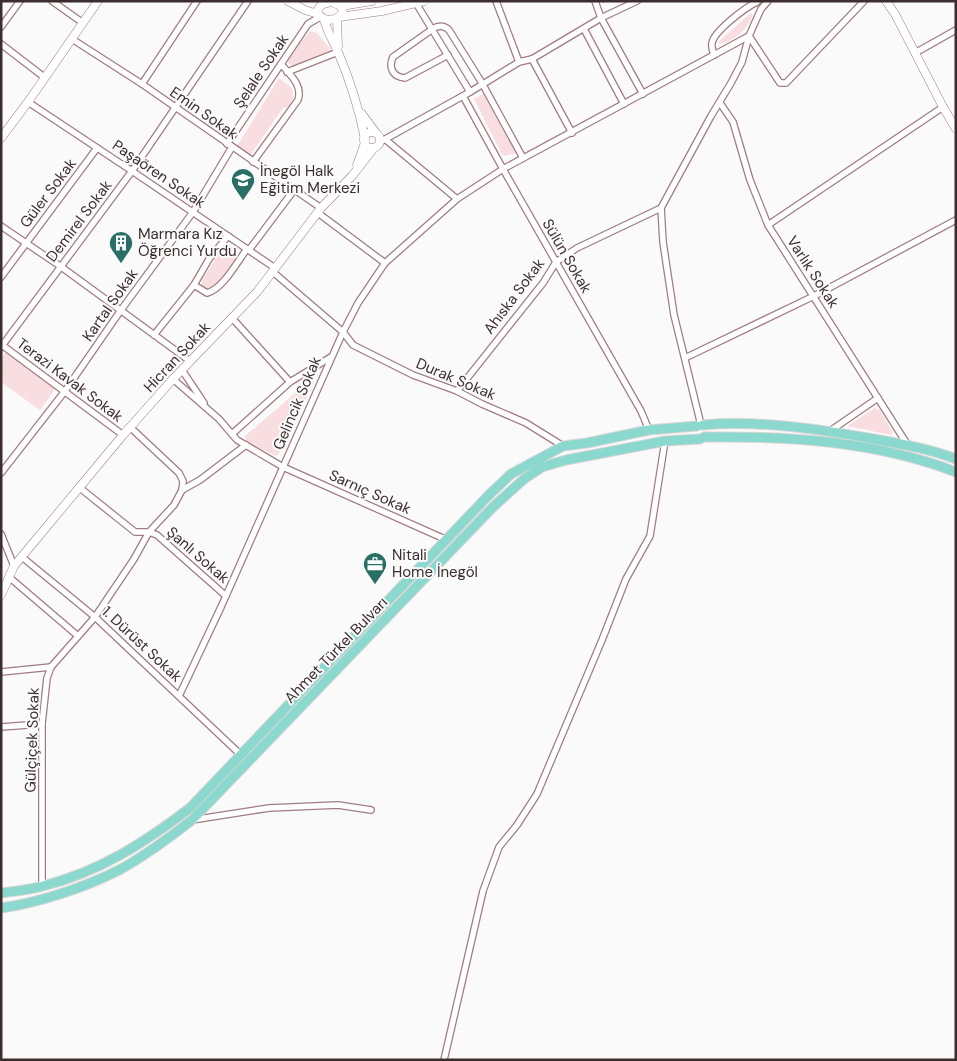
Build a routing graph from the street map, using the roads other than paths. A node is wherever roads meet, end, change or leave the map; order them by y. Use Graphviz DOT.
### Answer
graph roads {
  1 [pos="20,1"];
  2 [pos="52,1"];
  3 [pos="98,1"];
  4 [pos="197,1"];
  5 [pos="248,1"];
  6 [pos="288,1"];
  7 [pos="372,1"];
  8 [pos="424,1"];
  9 [pos="496,1"];
  10 [pos="595,1"];
  11 [pos="637,1"];
  12 [pos="757,1"];
  13 [pos="768,1"];
  14 [pos="864,1"];
  15 [pos="886,1"];
  16 [pos="321,2"];
  17 [pos="416,3"];
  18 [pos="341,6"];
  19 [pos="760,9"];
  20 [pos="321,17"];
  21 [pos="338,17"];
  22 [pos="601,18"];
  23 [pos="83,23"];
  24 [pos="2,25"];
  25 [pos="584,28"];
  26 [pos="432,29"];
  27 [pos="956,30"];
  28 [pos="749,36"];
  29 [pos="72,39"];
  30 [pos="1,44"];
  31 [pos="338,52"];
  32 [pos="915,53"];
  33 [pos="448,55"];
  34 [pos="714,55"];
  35 [pos="532,59"];
  36 [pos="519,62"];
  37 [pos="281,64"];
  38 [pos="287,72"];
  39 [pos="44,77"];
  40 [pos="482,83"];
  41 [pos="142,84"];
  42 [pos="470,92"];
  43 [pos="643,94"];
  44 [pos="463,96"];
  45 [pos="28,102"];
  46 [pos="720,103"];
  47 [pos="624,104"];
  48 [pos="175,108"];
  49 [pos="943,108"];
  50 [pos="360,110"];
  51 [pos="955,127"];
  52 [pos="376,133"];
  53 [pos="572,133"];
  54 [pos="1,138"];
  55 [pos="365,141"];
  56 [pos="380,143"];
  57 [pos="230,145"];
  58 [pos="97,148"];
  59 [pos="523,158"];
  60 [pos="253,162"];
  61 [pos="503,169"];
  62 [pos="132,171"];
  63 [pos="352,176"];
  64 [pos="294,190"];
  65 [pos="457,199"];
  66 [pos="661,208"];
  67 [pos="319,211"];
  68 [pos="193,212"];
  69 [pos="956,220"];
  70 [pos="768,225"];
  71 [pos="1,226"];
  72 [pos="228,236"];
  73 [pos="27,243"];
  74 [pos="248,250"];
  75 [pos="556,262"];
  76 [pos="385,263"];
  77 [pos="60,266"];
  78 [pos="274,270"];
  79 [pos="1,277"];
  80 [pos="194,285"];
  81 [pos="814,296"];
  82 [pos="121,310"];
  83 [pos="232,318"];
  84 [pos="343,332"];
  85 [pos="154,335"];
  86 [pos="2,346"];
  87 [pos="331,357"];
  88 [pos="685,358"];
  89 [pos="190,361"];
  90 [pos="182,370"];
  91 [pos="173,379"];
  92 [pos="290,382"];
  93 [pos="65,391"];
  94 [pos="457,391"];
  95 [pos="878,398"];
  96 [pos="208,409"];
  97 [pos="700,425"];
  98 [pos="131,428"];
  99 [pos="649,430"];
  100 [pos="830,431"];
  101 [pos="232,434"];
  102 [pos="123,435"];
  103 [pos="702,438"];
  104 [pos="665,441"];
  105 [pos="907,444"];
  106 [pos="246,445"];
  107 [pos="563,446"];
  108 [pos="955,457"];
  109 [pos="283,467"];
  110 [pos="956,472"];
  111 [pos="1,473"];
  112 [pos="80,488"];
  113 [pos="182,490"];
  114 [pos="148,532"];
  115 [pos="1,534"];
  116 [pos="446,540"];
  117 [pos="22,557"];
  118 [pos="14,566"];
  119 [pos="9,577"];
  120 [pos="1,595"];
  121 [pos="226,596"];
  122 [pos="95,617"];
  123 [pos="78,636"];
  124 [pos="51,667"];
  125 [pos="1,672"];
  126 [pos="179,696"];
  127 [pos="42,724"];
  128 [pos="1,727"];
  129 [pos="241,755"];
  130 [pos="371,810"];
  131 [pos="192,820"];
  132 [pos="42,886"];
  133 [pos="1,893"];
  134 [pos="1,908"];
  135 [pos="444,1060"];
  1 -- 24 [label="street"];
  2 -- 23 [label="street"];
  3 -- 23 [label="street"];
  4 -- 41 [label="street"];
  5 -- 48 [label="street, Demirel Sokak"];
  6 -- 20 [label="street"];
  7 -- 18 [label="street"];
  8 -- 17 [label="street"];
  9 -- 36 [label="street"];
  10 -- 22 [label="street"];
  11 -- 22 [label="street"];
  12 -- 19 [label="street"];
  12 -- 34 [label="street"];
  13 -- 19 [label="street"];
  14 -- 28 [label="street"];
  15 -- 32 [label="street"];
  16 -- 18 [label="street"];
  16 -- 20 [label="street"];
  17 -- 21 [label="street"];
  17 -- 26 [label="street"];
  18 -- 21 [label="street"];
  19 -- 28 [label="street"];
  20 -- 21 [label="street"];
  20 -- 31 [label="street"];
  20 -- 37 [label="street, Şelale Sokak"];
  21 -- 31 [label="street"];
  22 -- 25 [label="street"];
  22 -- 43 [label="street"];
  23 -- 29 [label="street"];
  25 -- 35 [label="street"];
  25 -- 47 [label="street"];
  26 -- 33 [label="street"];
  26 -- 33 [label="street"];
  26 -- 40 [label="street"];
  27 -- 32 [label="street"];
  28 -- 34 [label="street, Gelincik Sokak"];
  28 -- 46 [label="street"];
  29 -- 39 [label="street"];
  29 -- 41 [label="street, Emin Sokak"];
  30 -- 39 [label="street"];
  31 -- 38 [label="street"];
  31 -- 50 [label="street"];
  32 -- 49 [label="street"];
  33 -- 42 [label="street"];
  34 -- 43 [label="street, Gelincik Sokak"];
  35 -- 36 [label="street"];
  35 -- 53 [label="street"];
  36 -- 40 [label="street"];
  37 -- 38 [label="street"];
  37 -- 57 [label="street, Şelale Sokak"];
  38 -- 60 [label="street"];
  39 -- 45 [label="street"];
  40 -- 42 [label="street"];
  40 -- 59 [label="street"];
  41 -- 48 [label="street, Emin Sokak"];
  42 -- 44 [label="street"];
  43 -- 47 [label="street, Gelincik Sokak"];
  44 -- 56 [label="street"];
  44 -- 61 [label="street, Sülün Sokak"];
  45 -- 54 [label="street"];
  45 -- 58 [label="street, Paşaören Sokak"];
  46 -- 66 [label="street"];
  46 -- 70 [label="street, Varlık Sokak"];
  47 -- 53 [label="street, Gelincik Sokak"];
  48 -- 57 [label="street, Emin Sokak"];
  48 -- 62 [label="street, Demirel Sokak"];
  49 -- 51 [label="street"];
  49 -- 70 [label="street"];
  50 -- 52 [label="street"];
  50 -- 55 [label="street"];
  52 -- 55 [label="street"];
  52 -- 56 [label="street"];
  53 -- 59 [label="street, Gelincik Sokak"];
  55 -- 56 [label="street"];
  55 -- 63 [label="street"];
  56 -- 63 [label="street"];
  56 -- 65 [label="street"];
  57 -- 60 [label="street, Emin Sokak"];
  57 -- 68 [label="street, Kartal Sokak"];
  58 -- 62 [label="street, Paşaören Sokak"];
  58 -- 73 [label="street, Güler Sokak"];
  59 -- 61 [label="street, Gelincik Sokak"];
  60 -- 64 [label="street, Emin Sokak"];
  61 -- 65 [label="street, Gelincik Sokak"];
  61 -- 75 [label="street, Sülün Sokak"];
  62 -- 68 [label="street, Paşaören Sokak"];
  62 -- 77 [label="street, Demirel Sokak"];
  63 -- 67 [label="street, Hicran Sokak"];
  64 -- 67 [label="street, Emin Sokak"];
  64 -- 74 [label="street"];
  65 -- 76 [label="street, Gelincik Sokak"];
  66 -- 75 [label="street, Ahıska Sokak"];
  66 -- 88 [label="street"];
  67 -- 76 [label="street, Emin Sokak"];
  67 -- 78 [label="street, Hicran Sokak"];
  68 -- 72 [label="street, Paşaören Sokak"];
  68 -- 82 [label="street, Kartal Sokak"];
  69 -- 81 [label="street"];
  70 -- 81 [label="street, Varlık Sokak"];
  71 -- 73 [label="street"];
  72 -- 74 [label="street, Paşaören Sokak"];
  72 -- 80 [label="street"];
  73 -- 77 [label="street"];
  73 -- 79 [label="street, Güler Sokak"];
  74 -- 78 [label="street, Paşaören Sokak"];
  74 -- 80 [label="street"];
  75 -- 94 [label="street, Ahıska Sokak"];
  75 -- 99 [label="street, Sülün Sokak"];
  76 -- 84 [label="street, Gelincik Sokak"];
  77 -- 82 [label="street"];
  77 -- 86 [label="street, Demirel Sokak"];
  78 -- 83 [label="street, Hicran Sokak"];
  78 -- 84 [label="street, Paşaören Sokak"];
  80 -- 85 [label="street"];
  81 -- 88 [label="street"];
  81 -- 95 [label="street, Varlık Sokak"];
  82 -- 85 [label="street"];
  82 -- 93 [label="street, Kartal Sokak"];
  83 -- 89 [label="street, Hicran Sokak"];
  83 -- 92 [label="street"];
  84 -- 87 [label="street, Gelincik Sokak"];
  84 -- 94 [label="street, Durak Sokak"];
  85 -- 89 [label="street"];
  86 -- 93 [label="street, Terazi Kavak Sokak"];
  87 -- 92 [label="street"];
  87 -- 109 [label="street, Gelincik Sokak"];
  88 -- 97 [label="street"];
  89 -- 90 [label="street, Hicran Sokak"];
  90 -- 91 [label="street, Hicran Sokak"];
  90 -- 96 [label="street"];
  91 -- 96 [label="street"];
  91 -- 98 [label="street, Hicran Sokak"];
  92 -- 101 [label="street"];
  93 -- 102 [label="street, Terazi Kavak Sokak"];
  93 -- 111 [label="street, Kartal Sokak"];
  94 -- 107 [label="street, Durak Sokak"];
  95 -- 100 [label="street"];
  95 -- 105 [label="street, Varlık Sokak"];
  96 -- 101 [label="street, Sarnıç Sokak"];
  97 -- 99 [label="main road, Ahmet Türkel Bulvarı"];
  97 -- 100 [label="main road, Ahmet Türkel Bulvarı"];
  97 -- 103 [label="main road"];
  98 -- 102 [label="street, Hicran Sokak"];
  98 -- 113 [label="street"];
  99 -- 107 [label="main road, Ahmet Türkel Bulvarı"];
  100 -- 105 [label="main road, Ahmet Türkel Bulvarı"];
  101 -- 106 [label="street, Sarnıç Sokak"];
  102 -- 112 [label="street, Hicran Sokak"];
  103 -- 104 [label="main road, Ahmet Türkel Bulvarı"];
  103 -- 110 [label="main road, Ahmet Türkel Bulvarı"];
  104 -- 131 [label="main road, Ahmet Türkel Bulvarı"];
  104 -- 135 [label="street"];
  105 -- 108 [label="main road, Ahmet Türkel Bulvarı"];
  106 -- 109 [label="street, Sarnıç Sokak"];
  106 -- 113 [label="street, Gülçiçek Sokak"];
  107 -- 116 [label="main road, Ahmet Türkel Bulvarı"];
  109 -- 116 [label="street, Sarnıç Sokak"];
  109 -- 121 [label="street, Gelincik Sokak"];
  112 -- 114 [label="street, Şanlı Sokak"];
  112 -- 117 [label="street, Hicran Sokak"];
  113 -- 114 [label="street, Gülçiçek Sokak"];
  114 -- 121 [label="street, Şanlı Sokak"];
  114 -- 122 [label="street, Gülçiçek Sokak"];
  115 -- 118 [label="street"];
  116 -- 129 [label="main road, Ahmet Türkel Bulvarı"];
  117 -- 118 [label="street, Hicran Sokak"];
  117 -- 122 [label="street, 1. Dürüst Sokak"];
  118 -- 119 [label="street, Hicran Sokak"];
  119 -- 120 [label="street, Hicran Sokak"];
  119 -- 123 [label="street"];
  121 -- 126 [label="street, Gelincik Sokak"];
  122 -- 123 [label="street, Gülçiçek Sokak"];
  122 -- 126 [label="street, 1. Dürüst Sokak"];
  123 -- 124 [label="street, Gülçiçek Sokak"];
  124 -- 125 [label="street"];
  124 -- 127 [label="street, Gülçiçek Sokak"];
  126 -- 129 [label="street, 1. Dürüst Sokak"];
  127 -- 128 [label="street"];
  127 -- 132 [label="street, Gülçiçek Sokak"];
  129 -- 132 [label="main road, Ahmet Türkel Bulvarı"];
  130 -- 131 [label="street"];
  131 -- 134 [label="main road, Ahmet Türkel Bulvarı"];
  132 -- 133 [label="main road, Ahmet Türkel Bulvarı"];
}
